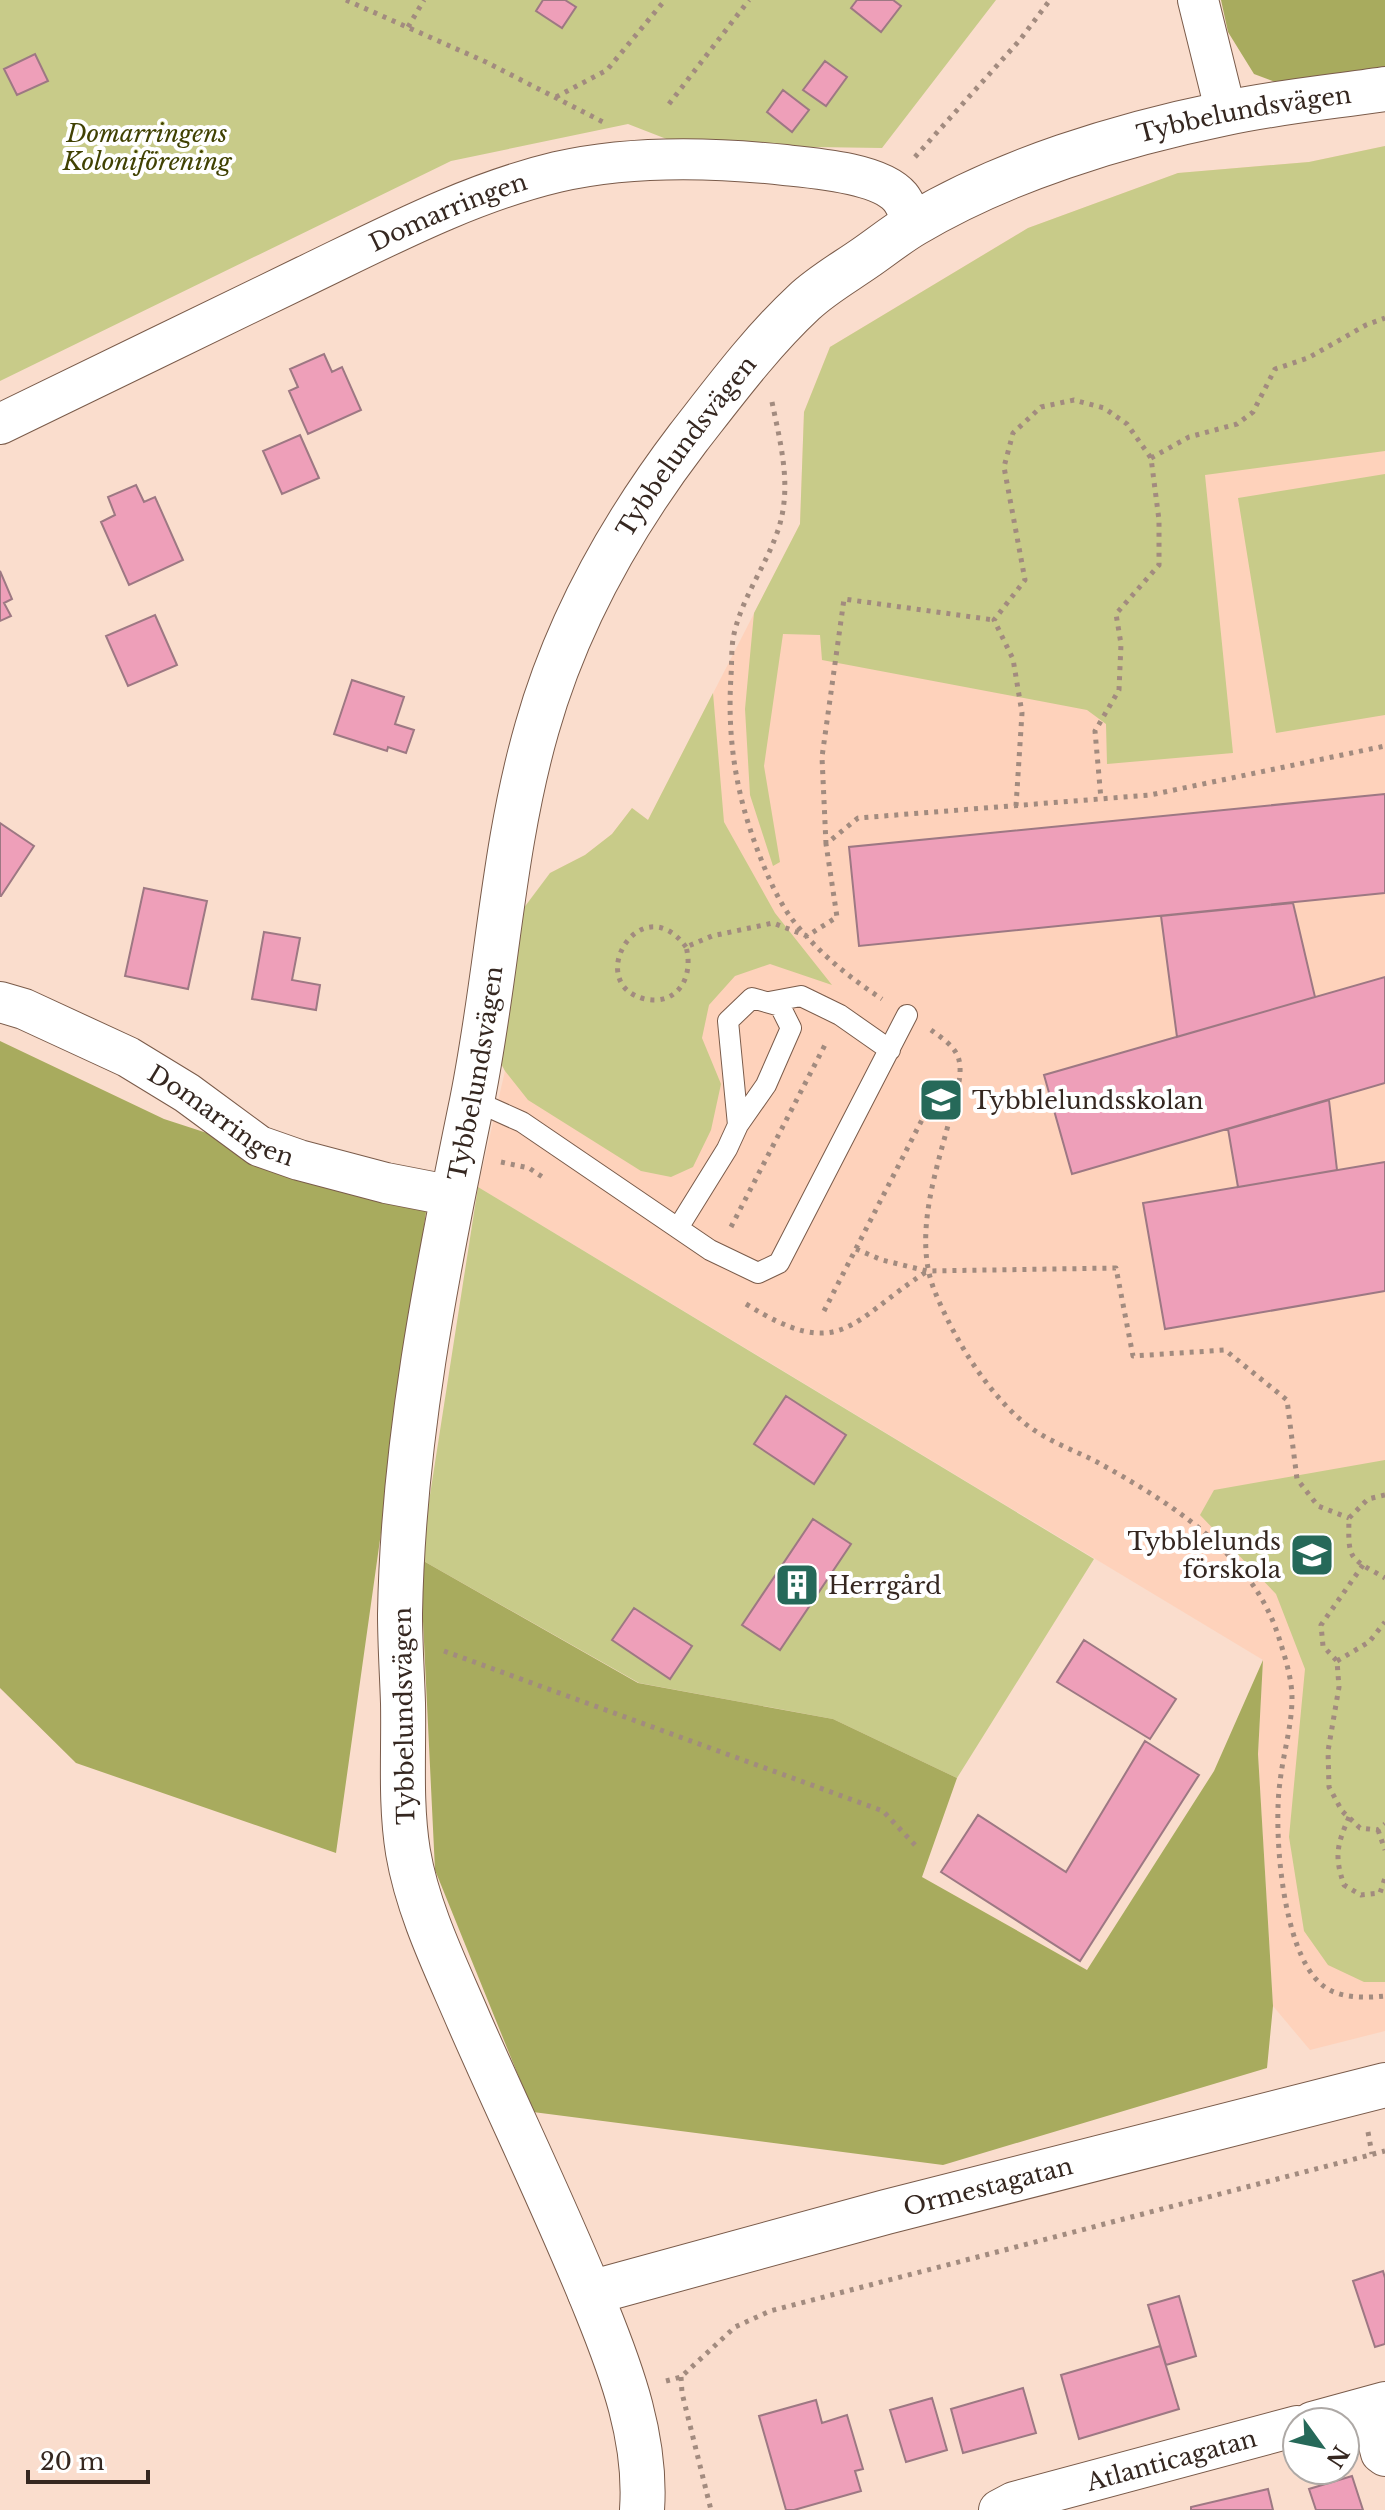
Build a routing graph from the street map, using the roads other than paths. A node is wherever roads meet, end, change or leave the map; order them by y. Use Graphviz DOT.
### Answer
graph roads {
  1 [pos="1198,0"];
  2 [pos="1385,89"];
  3 [pos="1226,113"];
  4 [pos="914,224"];
  5 [pos="0,424"];
  6 [pos="0,1002"];
  7 [pos="769,1002"];
  8 [pos="907,1015"];
  9 [pos="890,1050"];
  10 [pos="473,1100"];
  11 [pos="738,1125"];
  12 [pos="453,1196"];
  13 [pos="678,1228"];
  14 [pos="1385,2085"];
  15 [pos="590,2293"];
  16 [pos="1377,2405"];
  17 [pos="1281,2430"];
  18 [pos="1385,2456"];
  19 [pos="642,2510"];
  20 [pos="999,2510"];
  1 -- 3 [label="street"];
  2 -- 3 [label="street, Tybbelundsvägen"];
  3 -- 4 [label="street, Tybbelundsvägen"];
  4 -- 5 [label="street, Domarringen"];
  4 -- 10 [label="street, Tybbelundsvägen"];
  6 -- 12 [label="street, Domarringen"];
  7 -- 9 [label="lane"];
  7 -- 11 [label="lane"];
  7 -- 11 [label="lane"];
  8 -- 9 [label="lane"];
  9 -- 13 [label="lane"];
  10 -- 12 [label="street, Tybbelundsvägen"];
  10 -- 13 [label="lane"];
  11 -- 13 [label="lane"];
  12 -- 15 [label="street, Tybbelundsvägen"];
  14 -- 15 [label="street, Ormestagatan"];
  15 -- 19 [label="street, Tybbelundsvägen"];
  16 -- 18 [label="street"];
  17 -- 20 [label="street, Atlanticagatan"];
}
